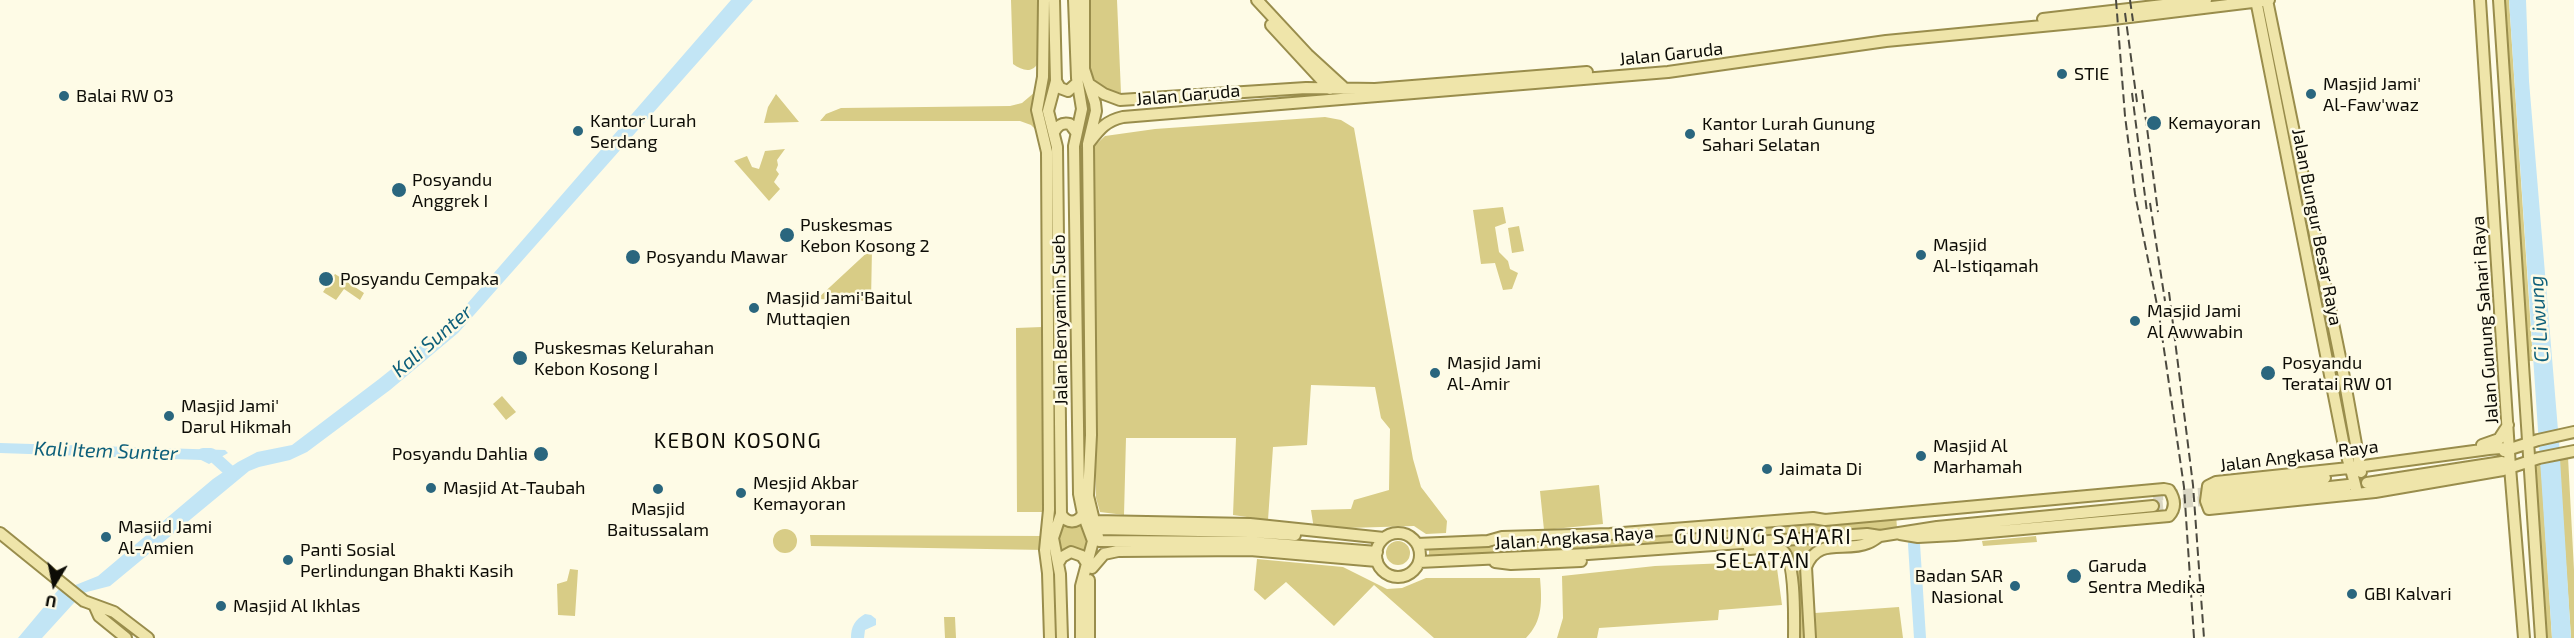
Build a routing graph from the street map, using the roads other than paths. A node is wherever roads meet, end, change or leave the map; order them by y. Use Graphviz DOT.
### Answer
graph roads {
  1 [pos="1044,0"];
  2 [pos="1054,0"];
  3 [pos="1074,0"];
  4 [pos="1084,0"];
  5 [pos="1249,0"];
  6 [pos="1257,0"];
  7 [pos="2206,0"];
  8 [pos="2480,0"];
  9 [pos="2499,0"];
  10 [pos="2263,1"];
  11 [pos="1084,13"];
  12 [pos="1074,35"];
  13 [pos="1044,39"];
  14 [pos="2279,54"];
  15 [pos="2267,57"];
  16 [pos="1311,70"];
  17 [pos="1586,75"];
  18 [pos="1056,81"];
  19 [pos="1083,83"];
  20 [pos="1456,86"];
  21 [pos="1329,87"];
  22 [pos="1343,87"];
  23 [pos="1306,88"];
  24 [pos="1360,98"];
  25 [pos="1341,99"];
  26 [pos="1120,100"];
  27 [pos="1310,102"];
  28 [pos="1123,117"];
  29 [pos="1054,132"];
  30 [pos="1076,132"];
  31 [pos="1088,144"];
  32 [pos="1058,196"];
  33 [pos="1089,229"];
  34 [pos="1047,240"];
  35 [pos="1076,275"];
  36 [pos="1048,332"];
  37 [pos="1058,342"];
  38 [pos="1078,403"];
  39 [pos="2351,416"];
  40 [pos="2338,418"];
  41 [pos="2509,424"];
  42 [pos="2574,432"];
  43 [pos="1091,435"];
  44 [pos="2527,443"];
  45 [pos="2508,450"];
  46 [pos="2574,451"];
  47 [pos="2456,453"];
  48 [pos="2528,461"];
  49 [pos="2510,467"];
  50 [pos="2357,480"];
  51 [pos="2212,496"];
  52 [pos="1913,513"];
  53 [pos="1061,514"];
  54 [pos="1083,514"];
  55 [pos="1099,527"];
  56 [pos="0,533"];
  57 [pos="1900,534"];
  58 [pos="1880,536"];
  59 [pos="1102,541"];
  60 [pos="1417,544"];
  61 [pos="1434,544"];
  62 [pos="1728,544"];
  63 [pos="1754,546"];
  64 [pos="1379,549"];
  65 [pos="1718,552"];
  66 [pos="1485,560"];
  67 [pos="1059,562"];
  68 [pos="1419,562"];
  69 [pos="1435,562"];
  70 [pos="1089,565"];
  71 [pos="2538,601"];
  72 [pos="2521,602"];
  73 [pos="95,607"];
  74 [pos="1061,614"];
  75 [pos="105,621"];
  76 [pos="1086,636"];
  77 [pos="118,638"];
  78 [pos="126,638"];
  79 [pos="148,638"];
  80 [pos="1052,638"];
  81 [pos="1062,638"];
  82 [pos="1794,638"];
  83 [pos="1810,638"];
  84 [pos="2524,638"];
  85 [pos="2541,638"];
  1 -- 13 [label="main road, Jalan Benyamin Sueb"];
  2 -- 13 [label="main road"];
  2 -- 18 [label="main road, Jalan Benyamin Sueb"];
  3 -- 12 [label="main road, Jalan Benyamin Sueb"];
  4 -- 11 [label="main road, Jalan Benyamin Sueb"];
  5 -- 16 [label="main road"];
  6 -- 22 [label="main road"];
  7 -- 17 [label="main road, Jalan Garuda"];
  8 -- 41 [label="main road, Jalan Gunung Sahari Raya"];
  9 -- 44 [label="main road, Jalan Gunung Sahari Raya"];
  10 -- 14 [label="main road, Jalan Bungur Besar Raya"];
  10 -- 15 [label="main road, Jalan Bungur Besar Raya"];
  10 -- 17 [label="main road, Jalan Garuda"];
  11 -- 12 [label="main road"];
  11 -- 19 [label="main road, Jalan Benyamin Sueb"];
  12 -- 19 [label="main road, Jalan Benyamin Sueb"];
  13 -- 34 [label="main road, Jalan Benyamin Sueb"];
  14 -- 15 [label="main road"];
  14 -- 39 [label="main road, Jalan Bungur Besar Raya"];
  15 -- 40 [label="main road, Jalan Bungur Besar Raya"];
  16 -- 21 [label="main road"];
  16 -- 23 [label="main road"];
  17 -- 20 [label="main road, Jalan Garuda"];
  18 -- 19 [label="main road"];
  18 -- 29 [label="main road, Jalan Benyamin Sueb"];
  19 -- 26 [label="main road, Jalan Garuda"];
  19 -- 30 [label="main road, Jalan Benyamin Sueb"];
  19 -- 31 [label="main road, Jalan Benyamin Sueb"];
  20 -- 22 [label="main road, Jalan Garuda"];
  20 -- 24 [label="main road, Jalan Garuda"];
  21 -- 22 [label="main road, Jalan Garuda"];
  21 -- 23 [label="main road, Jalan Garuda"];
  21 -- 25 [label="main road"];
  22 -- 24 [label="main road"];
  23 -- 26 [label="main road, Jalan Garuda"];
  23 -- 27 [label="main road"];
  24 -- 25 [label="main road, Jalan Garuda"];
  25 -- 27 [label="main road, Jalan Garuda"];
  26 -- 28 [label="main road"];
  27 -- 28 [label="main road, Jalan Garuda"];
  28 -- 31 [label="main road, Jalan Garuda"];
  29 -- 30 [label="main road"];
  29 -- 32 [label="main road, Jalan Benyamin Sueb"];
  30 -- 35 [label="main road, Jalan Benyamin Sueb"];
  31 -- 33 [label="main road, Jalan Benyamin Sueb"];
  32 -- 34 [label="main road"];
  32 -- 37 [label="main road, Jalan Benyamin Sueb"];
  33 -- 35 [label="main road"];
  33 -- 43 [label="main road, Jalan Benyamin Sueb"];
  34 -- 36 [label="main road, Jalan Benyamin Sueb"];
  35 -- 38 [label="main road, Jalan Benyamin Sueb"];
  36 -- 37 [label="main road"];
  36 -- 80 [label="main road, Jalan Benyamin Sueb"];
  37 -- 53 [label="main road, Jalan Benyamin Sueb"];
  38 -- 43 [label="main road"];
  38 -- 54 [label="main road, Jalan Benyamin Sueb"];
  39 -- 40 [label="main road"];
  39 -- 50 [label="main road, Jalan Bungur Besar Raya"];
  40 -- 50 [label="main road, Jalan Bungur Besar Raya"];
  41 -- 45 [label="main road, Jalan Gunung Sahari Raya"];
  41 -- 47 [label="main road"];
  42 -- 44 [label="main road, Jalan Angkasa Raya"];
  43 -- 55 [label="main road, Jalan Benyamin Sueb"];
  44 -- 45 [label="main road, Jalan Angkasa Raya"];
  44 -- 48 [label="main road, Jalan Gunung Sahari Raya"];
  45 -- 47 [label="main road, Jalan Angkasa Raya"];
  45 -- 49 [label="main road, Jalan Gunung Sahari Raya"];
  45 -- 50 [label="main road, Jalan Angkasa Raya"];
  46 -- 48 [label="main road, Jalan Angkasa Raya"];
  47 -- 50 [label="main road, Jalan Angkasa Raya"];
  48 -- 49 [label="main road, Jalan Angkasa Raya"];
  48 -- 71 [label="main road, Jalan Gunung Sahari Raya"];
  49 -- 50 [label="main road, Jalan Angkasa Raya"];
  49 -- 72 [label="main road, Jalan Gunung Sahari Raya"];
  50 -- 50 [label="main road, Jalan Angkasa Raya"];
  50 -- 51 [label="main road, Jalan Angkasa Raya"];
  52 -- 57 [label="main road, Jalan Angkasa Raya"];
  52 -- 57 [label="main road, Jalan Angkasa Raya"];
  52 -- 61 [label="main road, Jalan Angkasa Raya"];
  53 -- 54 [label="main road"];
  53 -- 67 [label="main road, Jalan Benyamin Sueb"];
  54 -- 70 [label="main road, Jalan Benyamin Sueb"];
  55 -- 59 [label="main road, Jalan Benyamin Sueb"];
  55 -- 64 [label="main road"];
  56 -- 73 [label="main road"];
  57 -- 58 [label="main road, Jalan Angkasa Raya"];
  58 -- 63 [label="main road, Jalan Angkasa Raya"];
  58 -- 83 [label="main road, Jalan Angkasa Raya"];
  59 -- 64 [label="main road"];
  59 -- 70 [label="main road, Jalan Benyamin Sueb"];
  60 -- 61 [label="main road, Jalan Angkasa Raya"];
  60 -- 64 [label="main road"];
  60 -- 68 [label="main road"];
  61 -- 69 [label="main road"];
  62 -- 63 [label="main road, Jalan Angkasa Raya"];
  62 -- 65 [label="main road"];
  62 -- 66 [label="main road, Jalan Angkasa Raya"];
  63 -- 65 [label="main road, Jalan Angkasa Raya"];
  63 -- 82 [label="main road, Jalan Angkasa Raya"];
  64 -- 68 [label="main road"];
  64 -- 70 [label="main road"];
  65 -- 66 [label="main road, Jalan Angkasa Raya"];
  66 -- 69 [label="main road, Jalan Angkasa Raya"];
  67 -- 70 [label="main road"];
  67 -- 74 [label="main road, Jalan Benyamin Sueb"];
  68 -- 69 [label="main road, Jalan Angkasa Raya"];
  70 -- 76 [label="main road, Jalan Benyamin Sueb"];
  71 -- 72 [label="main road"];
  71 -- 85 [label="main road, Jalan Gunung Sahari Raya"];
  72 -- 84 [label="main road, Jalan Gunung Sahari Raya"];
  73 -- 75 [label="main road"];
  73 -- 79 [label="main road"];
  74 -- 80 [label="main road"];
  74 -- 81 [label="main road, Jalan Benyamin Sueb"];
  75 -- 77 [label="main road"];
  75 -- 78 [label="main road"];
}
